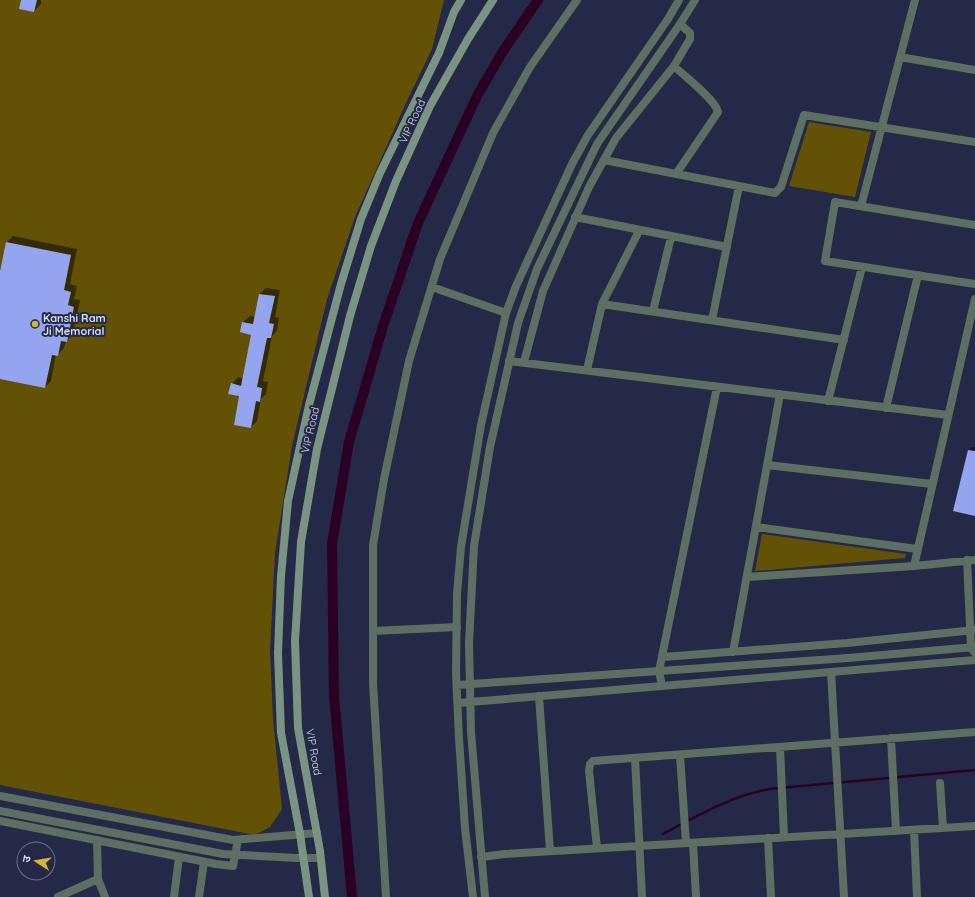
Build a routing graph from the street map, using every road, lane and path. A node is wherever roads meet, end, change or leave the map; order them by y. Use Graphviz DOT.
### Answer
graph roads {
  1 [pos="461,0"];
  2 [pos="493,0"];
  3 [pos="577,0"];
  4 [pos="679,0"];
  5 [pos="695,0"];
  6 [pos="915,0"];
  7 [pos="680,24"];
  8 [pos="900,57"];
  9 [pos="674,66"];
  10 [pos="975,70"];
  11 [pos="882,126"];
  12 [pos="975,142"];
  13 [pos="604,160"];
  14 [pos="676,174"];
  15 [pos="739,186"];
  16 [pos="861,206"];
  17 [pos="575,217"];
  18 [pos="975,225"];
  19 [pos="639,231"];
  20 [pos="671,237"];
  21 [pos="727,247"];
  22 [pos="862,267"];
  23 [pos="918,275"];
  24 [pos="975,284"];
  25 [pos="432,287"];
  26 [pos="975,299"];
  27 [pos="602,304"];
  28 [pos="653,311"];
  29 [pos="506,313"];
  30 [pos="712,320"];
  31 [pos="971,333"];
  32 [pos="844,340"];
  33 [pos="510,361"];
  34 [pos="524,362"];
  35 [pos="587,370"];
  36 [pos="717,387"];
  37 [pos="780,394"];
  38 [pos="828,400"];
  39 [pos="886,408"];
  40 [pos="948,415"];
  41 [pos="767,465"];
  42 [pos="932,484"];
  43 [pos="756,527"];
  44 [pos="918,549"];
  45 [pos="971,560"];
  46 [pos="914,566"];
  47 [pos="747,576"];
  48 [pos="457,627"];
  49 [pos="972,630"];
  50 [pos="373,631"];
  51 [pos="974,649"];
  52 [pos="734,652"];
  53 [pos="663,657"];
  54 [pos="975,660"];
  55 [pos="660,671"];
  56 [pos="832,672"];
  57 [pos="470,684"];
  58 [pos="457,685"];
  59 [pos="662,686"];
  60 [pos="539,696"];
  61 [pos="470,701"];
  62 [pos="458,703"];
  63 [pos="975,732"];
  64 [pos="891,738"];
  65 [pos="835,742"];
  66 [pos="780,747"];
  67 [pos="680,754"];
  68 [pos="635,758"];
  69 [pos="940,783"];
  70 [pos="0,796"];
  71 [pos="0,811"];
  72 [pos="0,821"];
  73 [pos="975,826"];
  74 [pos="943,828"];
  75 [pos="914,830"];
  76 [pos="896,831"];
  77 [pos="317,833"];
  78 [pos="300,834"];
  79 [pos="841,834"];
  80 [pos="768,838"];
  81 [pos="784,838"];
  82 [pos="98,840"];
  83 [pos="238,840"];
  84 [pos="690,843"];
  85 [pos="639,846"];
  86 [pos="597,848"];
  87 [pos="550,851"];
  88 [pos="236,854"];
  89 [pos="179,857"];
  90 [pos="481,857"];
  91 [pos="304,858"];
  92 [pos="320,858"];
  93 [pos="204,862"];
  94 [pos="98,879"];
  95 [pos="308,895"];
  96 [pos="58,897"];
  97 [pos="105,897"];
  98 [pos="174,897"];
  99 [pos="199,897"];
  100 [pos="324,897"];
  101 [pos="386,897"];
  102 [pos="473,897"];
  103 [pos="485,897"];
  104 [pos="642,897"];
  105 [pos="696,897"];
  106 [pos="771,897"];
  107 [pos="844,897"];
  108 [pos="917,897"];
  1 -- 78 [label="main road, VIP Road"];
  2 -- 77 [label="main road, VIP Road"];
  3 -- 25 [label="street"];
  4 -- 29 [label="street"];
  5 -- 7 [label="street"];
  6 -- 8 [label="street"];
  7 -- 9 [label="street"];
  7 -- 33 [label="street"];
  8 -- 10 [label="street"];
  8 -- 11 [label="street"];
  9 -- 13 [label="street"];
  9 -- 14 [label="street"];
  11 -- 12 [label="street"];
  11 -- 15 [label="street"];
  11 -- 16 [label="street"];
  13 -- 14 [label="street"];
  13 -- 17 [label="street"];
  14 -- 15 [label="street"];
  15 -- 21 [label="street"];
  16 -- 18 [label="street"];
  16 -- 22 [label="street"];
  17 -- 19 [label="street"];
  17 -- 34 [label="street"];
  19 -- 20 [label="street"];
  19 -- 27 [label="street"];
  20 -- 21 [label="street"];
  20 -- 28 [label="street"];
  21 -- 30 [label="street"];
  22 -- 23 [label="street"];
  22 -- 32 [label="street"];
  23 -- 24 [label="street"];
  23 -- 39 [label="street"];
  25 -- 29 [label="street"];
  25 -- 50 [label="street"];
  26 -- 31 [label="street"];
  27 -- 28 [label="street"];
  27 -- 35 [label="street"];
  28 -- 30 [label="street"];
  29 -- 48 [label="street"];
  30 -- 32 [label="street"];
  31 -- 40 [label="street"];
  32 -- 38 [label="street"];
  33 -- 34 [label="street"];
  33 -- 57 [label="street"];
  34 -- 35 [label="street"];
  35 -- 36 [label="street"];
  36 -- 37 [label="street"];
  36 -- 53 [label="street"];
  37 -- 38 [label="street"];
  37 -- 41 [label="street"];
  38 -- 39 [label="street"];
  39 -- 40 [label="street"];
  40 -- 42 [label="street"];
  41 -- 42 [label="street"];
  41 -- 43 [label="street"];
  42 -- 44 [label="street"];
  43 -- 44 [label="street"];
  43 -- 47 [label="street"];
  44 -- 46 [label="street"];
  45 -- 46 [label="street"];
  45 -- 49 [label="street"];
  46 -- 47 [label="street"];
  47 -- 52 [label="street"];
  48 -- 50 [label="street"];
  48 -- 58 [label="street"];
  49 -- 51 [label="street"];
  49 -- 52 [label="street"];
  50 -- 101 [label="street"];
  51 -- 55 [label="street"];
  52 -- 53 [label="street"];
  53 -- 55 [label="street"];
  54 -- 56 [label="street"];
  55 -- 57 [label="street"];
  55 -- 59 [label="street"];
  56 -- 59 [label="street"];
  56 -- 65 [label="street"];
  57 -- 58 [label="street"];
  57 -- 61 [label="street"];
  58 -- 62 [label="street"];
  59 -- 60 [label="street"];
  60 -- 61 [label="street"];
  60 -- 87 [label="street"];
  61 -- 62 [label="street"];
  61 -- 90 [label="street"];
  62 -- 102 [label="street"];
  63 -- 64 [label="street"];
  64 -- 65 [label="street"];
  64 -- 76 [label="street"];
  65 -- 66 [label="street"];
  65 -- 79 [label="street"];
  66 -- 67 [label="street"];
  66 -- 81 [label="street"];
  67 -- 68 [label="street"];
  67 -- 84 [label="street"];
  68 -- 85 [label="street"];
  68 -- 86 [label="street"];
  69 -- 74 [label="street"];
  70 -- 83 [label="street"];
  71 -- 88 [label="street"];
  72 -- 82 [label="street"];
  73 -- 74 [label="street"];
  74 -- 75 [label="street"];
  75 -- 76 [label="street"];
  75 -- 108 [label="street"];
  76 -- 79 [label="street"];
  77 -- 78 [label="street"];
  77 -- 92 [label="main road, VIP Road"];
  78 -- 83 [label="street"];
  78 -- 91 [label="main road, VIP Road"];
  79 -- 81 [label="street"];
  79 -- 107 [label="street"];
  80 -- 81 [label="street"];
  80 -- 84 [label="street"];
  80 -- 106 [label="street"];
  82 -- 89 [label="street"];
  82 -- 94 [label="street"];
  83 -- 88 [label="street"];
  84 -- 85 [label="street"];
  84 -- 105 [label="street"];
  85 -- 86 [label="street"];
  85 -- 104 [label="street"];
  86 -- 87 [label="street"];
  87 -- 90 [label="street"];
  88 -- 91 [label="street"];
  88 -- 93 [label="street"];
  89 -- 93 [label="street"];
  89 -- 98 [label="street"];
  90 -- 103 [label="street"];
  91 -- 92 [label="street"];
  91 -- 95 [label="main road, VIP Road"];
  92 -- 100 [label="main road, VIP Road"];
  93 -- 99 [label="street"];
  94 -- 96 [label="street"];
  94 -- 97 [label="street"];
}
